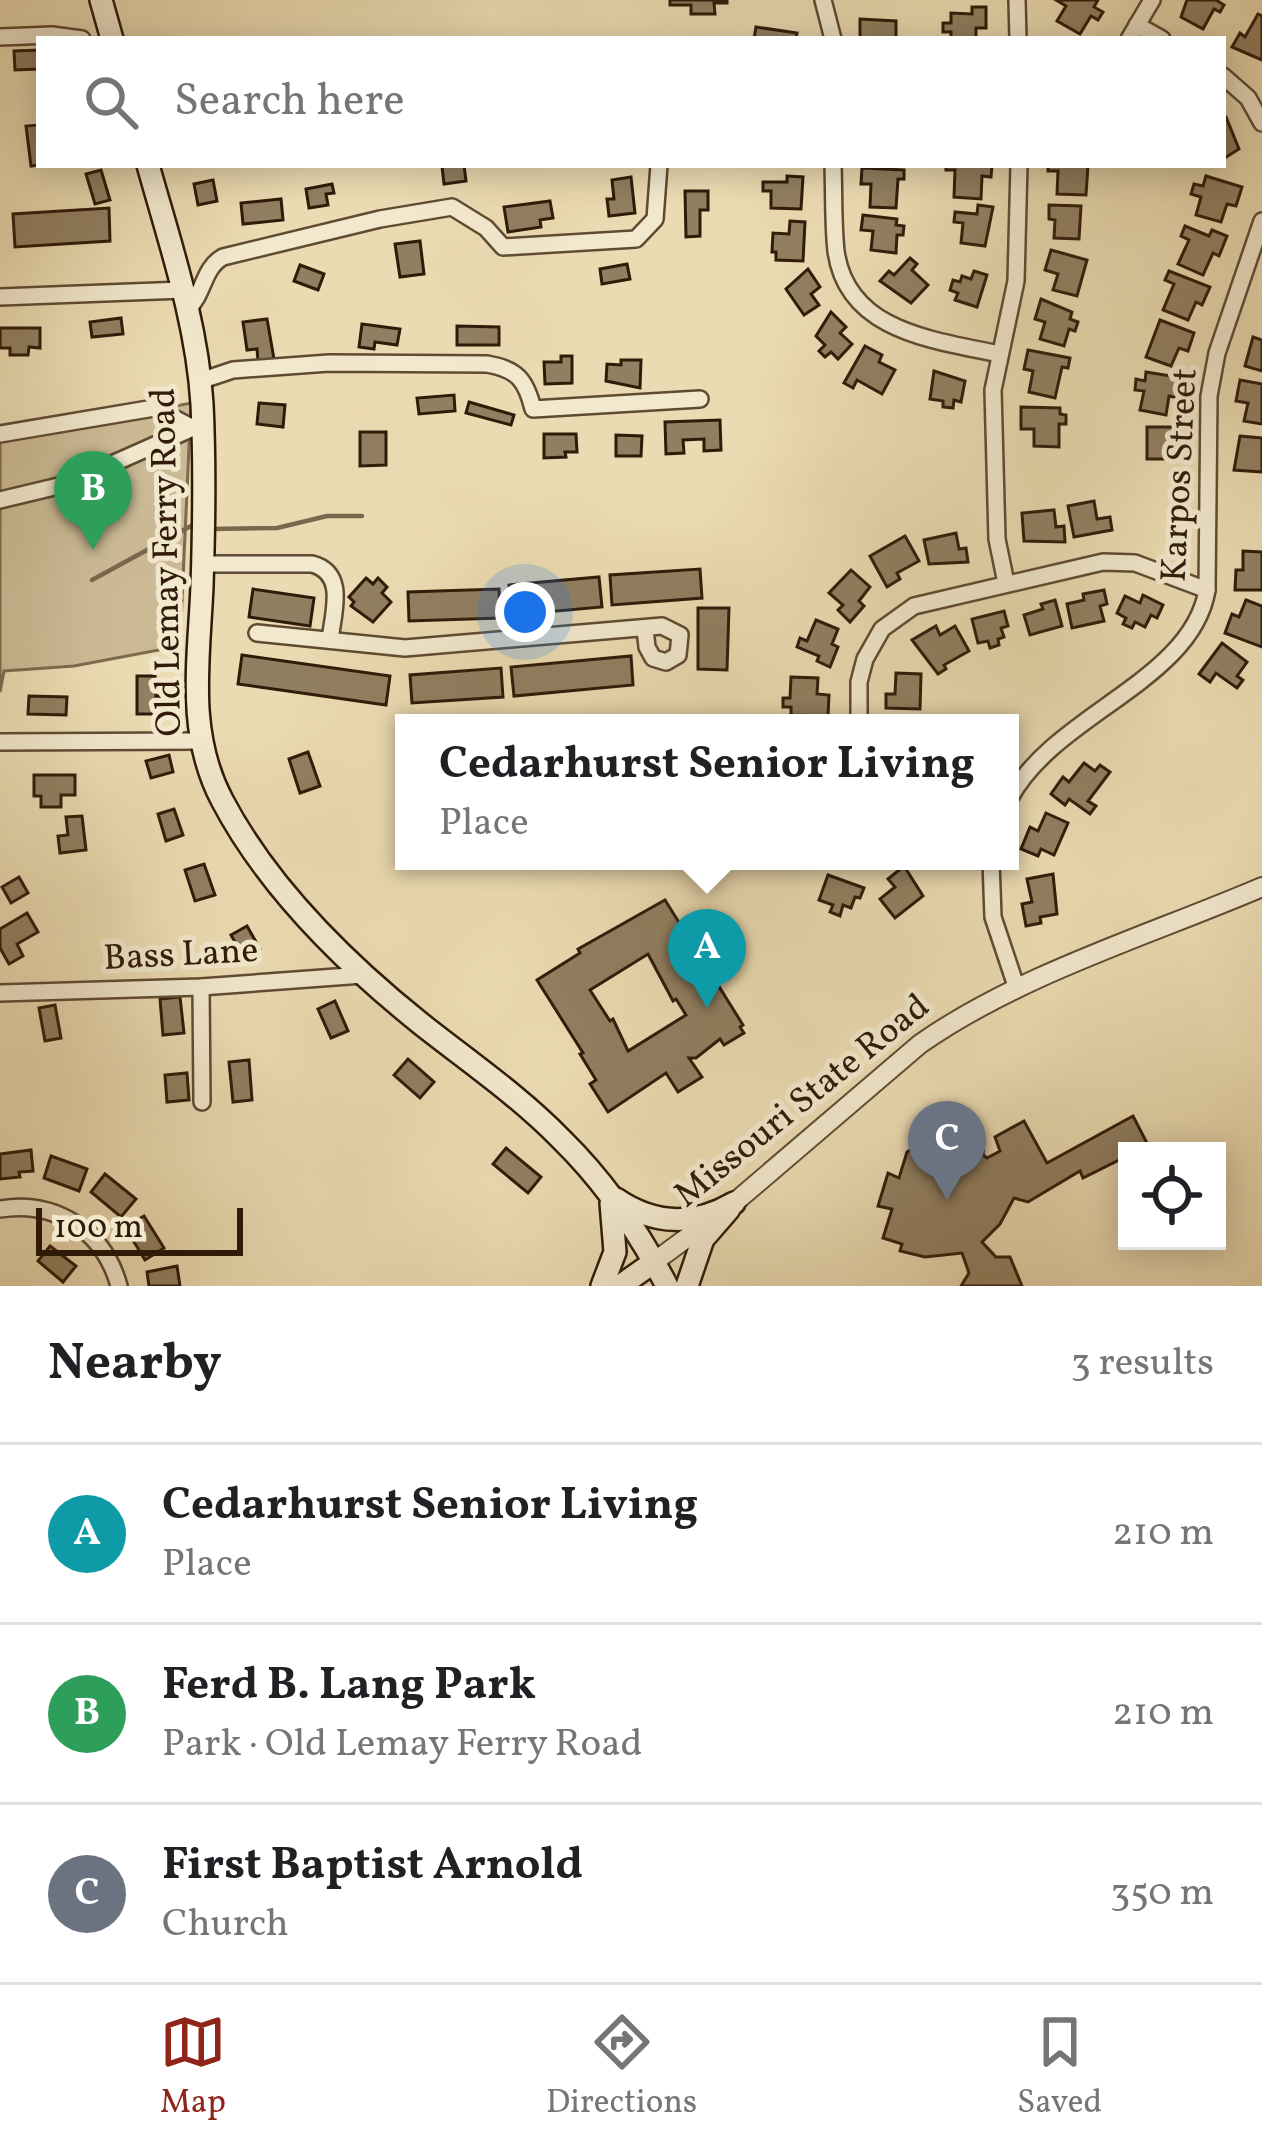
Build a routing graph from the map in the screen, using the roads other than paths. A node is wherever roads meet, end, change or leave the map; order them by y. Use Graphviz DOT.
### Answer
graph roads {
  1 [pos="100,0"];
  2 [pos="806,0"];
  3 [pos="821,0"];
  4 [pos="1017,0"];
  5 [pos="1152,0"];
  6 [pos="1133,32"];
  7 [pos="60,36"];
  8 [pos="111,36"];
  9 [pos="831,36"];
  10 [pos="1018,36"];
  11 [pos="0,38"];
  12 [pos="1226,79"];
  13 [pos="1262,123"];
  14 [pos="149,168"];
  15 [pos="659,168"];
  16 [pos="833,168"];
  17 [pos="1019,168"];
  18 [pos="1262,221"];
  19 [pos="0,297"];
  20 [pos="185,300"];
  21 [pos="999,354"];
  22 [pos="200,381"];
  23 [pos="700,398"];
  24 [pos="198,430"];
  25 [pos="0,434"];
  26 [pos="0,500"];
  27 [pos="202,563"];
  28 [pos="1006,584"];
  29 [pos="1207,590"];
  30 [pos="645,628"];
  31 [pos="257,633"];
  32 [pos="330,640"];
  33 [pos="859,714"];
  34 [pos="201,741"];
  35 [pos="0,742"];
  36 [pos="1019,786"];
  37 [pos="991,870"];
  38 [pos="1262,887"];
  39 [pos="363,975"];
  40 [pos="200,987"];
  41 [pos="1017,989"];
  42 [pos="0,993"];
  43 [pos="202,1102"];
  44 [pos="607,1191"];
  45 [pos="734,1204"];
  46 [pos="0,1209"];
  47 [pos="654,1262"];
  48 [pos="119,1286"];
  49 [pos="602,1286"];
  50 [pos="620,1286"];
  51 [pos="667,1286"];
  52 [pos="687,1286"];
  1 -- 8 [label="main road"];
  2 -- 3 [label="street"];
  3 -- 9 [label="street"];
  4 -- 10 [label="street"];
  5 -- 6 [label="street"];
  7 -- 11 [label="street"];
  12 -- 13 [label="street"];
  14 -- 20 [label="main road, Old Lemay Ferry Road"];
  15 -- 20 [label="street"];
  16 -- 21 [label="street"];
  17 -- 21 [label="street"];
  18 -- 29 [label="street, Karpos Street"];
  19 -- 20 [label="street"];
  20 -- 22 [label="main road, Old Lemay Ferry Road"];
  21 -- 28 [label="street"];
  22 -- 23 [label="street"];
  22 -- 24 [label="main road, Old Lemay Ferry Road"];
  24 -- 25 [label="street"];
  24 -- 26 [label="street"];
  24 -- 27 [label="main road, Old Lemay Ferry Road"];
  27 -- 32 [label="street"];
  27 -- 34 [label="main road, Old Lemay Ferry Road"];
  28 -- 29 [label="street"];
  28 -- 33 [label="street"];
  29 -- 36 [label="street, Karpos Street"];
  30 -- 32 [label="street"];
  31 -- 32 [label="street"];
  34 -- 35 [label="street"];
  34 -- 39 [label="main road, Old Lemay Ferry Road"];
  37 -- 41 [label="street"];
  38 -- 41 [label="street, Missouri State Road"];
  39 -- 40 [label="street, Bass Lane"];
  39 -- 44 [label="main road, Old Lemay Ferry Road"];
  40 -- 42 [label="street, Bass Lane"];
  40 -- 43 [label="street"];
  41 -- 45 [label="street, Missouri State Road"];
  44 -- 45 [label="main road"];
  44 -- 47 [label="main road, Old Lemay Ferry Road"];
  44 -- 49 [label="main road"];
  45 -- 47 [label="street, Missouri State Road"];
  45 -- 52 [label="main road"];
  46 -- 48 [label="street"];
  47 -- 50 [label="main road"];
  47 -- 51 [label="main road, Old Lemay Ferry Road"];
}
